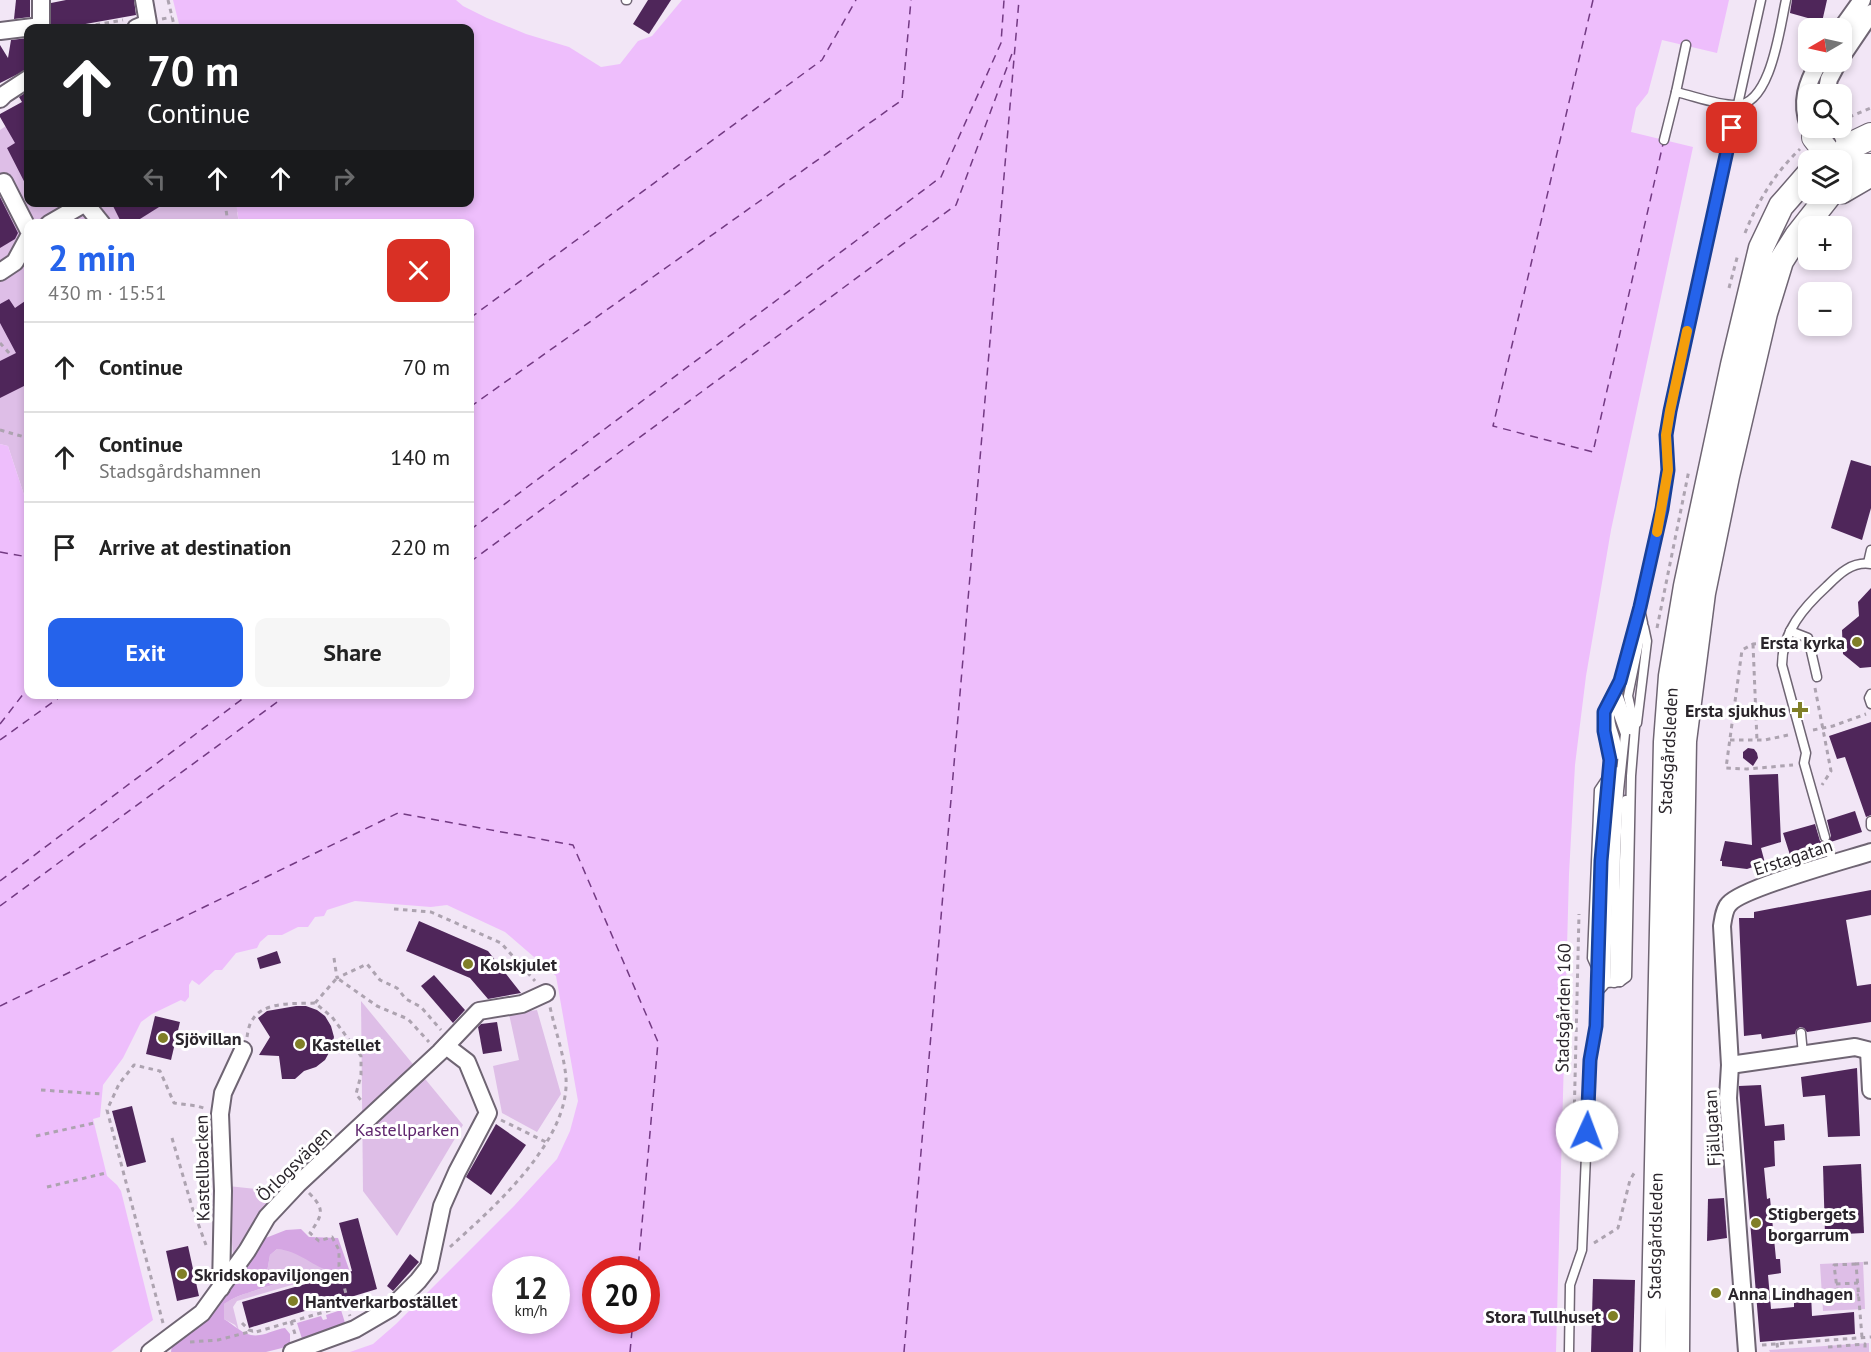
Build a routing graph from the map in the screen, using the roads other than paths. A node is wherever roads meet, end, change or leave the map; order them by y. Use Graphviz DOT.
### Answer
graph roads {
  1 [pos="41,0"];
  2 [pos="144,0"];
  3 [pos="1761,0"];
  4 [pos="1786,0"];
  5 [pos="1862,0"];
  6 [pos="1871,13"];
  7 [pos="1849,18"];
  8 [pos="41,24"];
  9 [pos="146,24"];
  10 [pos="24,29"];
  11 [pos="0,31"];
  12 [pos="1852,41"];
  13 [pos="1686,45"];
  14 [pos="24,82"];
  15 [pos="1676,92"];
  16 [pos="0,99"];
  17 [pos="1736,106"];
  18 [pos="1664,140"];
  19 [pos="1871,167"];
  20 [pos="1852,168"];
  21 [pos="1852,170"];
  22 [pos="1871,174"];
  23 [pos="0,184"];
  24 [pos="1798,187"];
  25 [pos="1817,204"];
  26 [pos="79,207"];
  27 [pos="89,207"];
  28 [pos="59,219"];
  29 [pos="98,219"];
  30 [pos="24,221"];
  31 [pos="22,266"];
  32 [pos="0,272"];
  33 [pos="1871,550"];
  34 [pos="1869,563"];
  35 [pos="1640,607"];
  36 [pos="1790,631"];
  37 [pos="1817,677"];
  38 [pos="1871,694"];
  39 [pos="1614,695"];
  40 [pos="1871,704"];
  41 [pos="1825,837"];
  42 [pos="1871,852"];
  43 [pos="1729,904"];
  44 [pos="1613,983"];
  45 [pos="1597,992"];
  46 [pos="546,993"];
  47 [pos="1801,1033"];
  48 [pos="446,1047"];
  49 [pos="243,1050"];
  50 [pos="1870,1051"];
  51 [pos="1803,1054"];
  52 [pos="1730,1065"];
  53 [pos="1871,1090"];
  54 [pos="221,1289"];
  55 [pos="1752,1348"];
  56 [pos="150,1352"];
  57 [pos="291,1352"];
  58 [pos="1569,1352"];
  59 [pos="1653,1352"];
  60 [pos="1677,1352"];
  1 -- 8 [label="street"];
  2 -- 9 [label="street"];
  3 -- 17 [label="lane"];
  4 -- 17 [label="lane"];
  5 -- 7 [label="street"];
  6 -- 12 [label="street"];
  10 -- 11 [label="street"];
  13 -- 15 [label="lane"];
  14 -- 16 [label="street"];
  15 -- 17 [label="lane"];
  15 -- 18 [label="lane"];
  17 -- 35 [label="lane"];
  19 -- 20 [label="main road"];
  21 -- 22 [label="main road"];
  23 -- 30 [label="street"];
  24 -- 59 [label="main road, Stadsgårdsleden"];
  25 -- 60 [label="main road, Stadsgårdsleden"];
  26 -- 28 [label="street"];
  27 -- 29 [label="street"];
  31 -- 32 [label="street"];
  33 -- 34 [label="lane"];
  34 -- 36 [label="lane"];
  35 -- 39 [label="lane"];
  35 -- 44 [label="lane"];
  36 -- 37 [label="lane"];
  36 -- 41 [label="lane"];
  38 -- 40 [label="lane"];
  39 -- 44 [label="lane"];
  39 -- 44 [label="lane"];
  39 -- 45 [label="lane"];
  42 -- 43 [label="street, Erstagatan"];
  43 -- 52 [label="street, Fjällgatan"];
  44 -- 45 [label="lane"];
  45 -- 58 [label="lane"];
  46 -- 48 [label="street, Örlogsvägen"];
  47 -- 51 [label="lane"];
  48 -- 54 [label="street, Örlogsvägen"];
  48 -- 57 [label="street"];
  49 -- 54 [label="street, Kastellbacken"];
  50 -- 51 [label="street"];
  50 -- 53 [label="street"];
  51 -- 52 [label="street"];
  52 -- 55 [label="street, Fjällgatan"];
  54 -- 56 [label="street, Örlogsvägen"];
}
